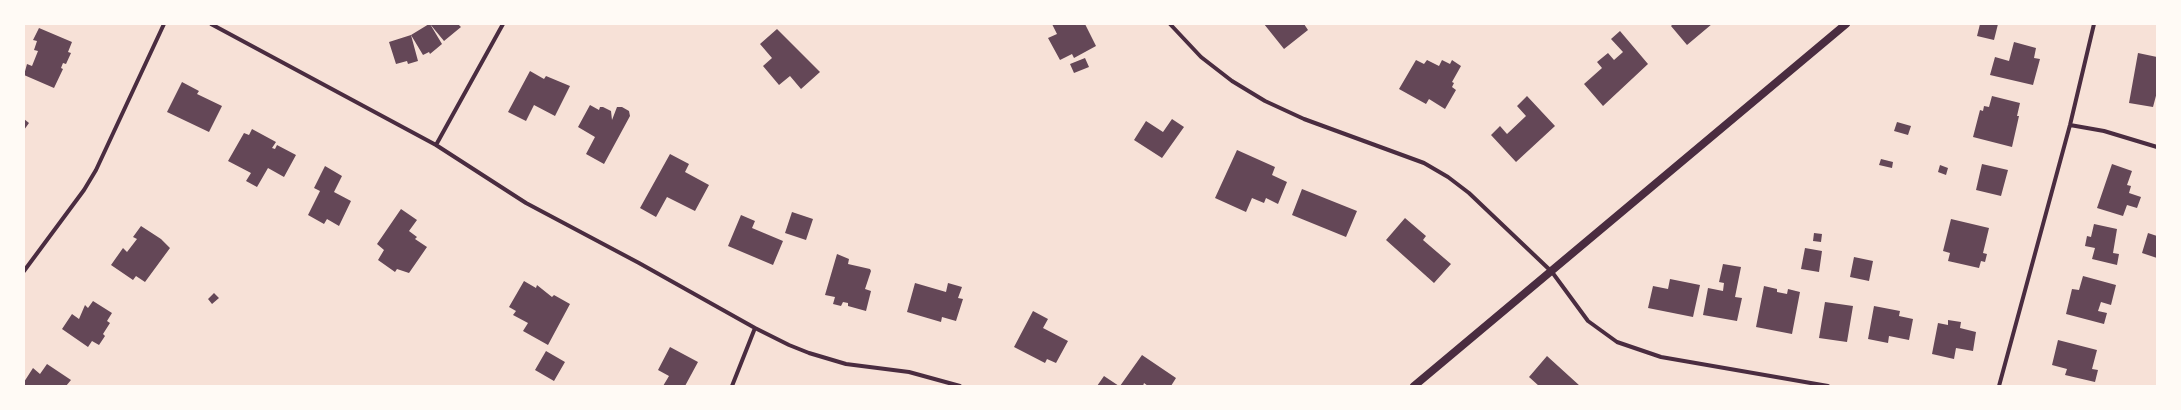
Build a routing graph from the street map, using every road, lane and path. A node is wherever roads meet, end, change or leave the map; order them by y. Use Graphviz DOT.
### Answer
graph roads {
  1 [pos="164,24"];
  2 [pos="211,24"];
  3 [pos="503,24"];
  4 [pos="1170,24"];
  5 [pos="1846,24"];
  6 [pos="2094,24"];
  7 [pos="2070,125"];
  8 [pos="436,145"];
  9 [pos="2157,147"];
  10 [pos="24,271"];
  11 [pos="1552,272"];
  12 [pos="755,328"];
  13 [pos="732,386"];
  14 [pos="960,386"];
  15 [pos="1414,386"];
  16 [pos="1828,386"];
  17 [pos="1999,386"];
  1 -- 10 [label="street"];
  2 -- 8 [label="street"];
  3 -- 8 [label="street"];
  4 -- 11 [label="street"];
  5 -- 11 [label="main road"];
  6 -- 7 [label="street"];
  7 -- 9 [label="street"];
  7 -- 17 [label="street"];
  8 -- 12 [label="street"];
  11 -- 15 [label="main road"];
  11 -- 16 [label="street"];
  12 -- 13 [label="street"];
  12 -- 14 [label="street"];
}
